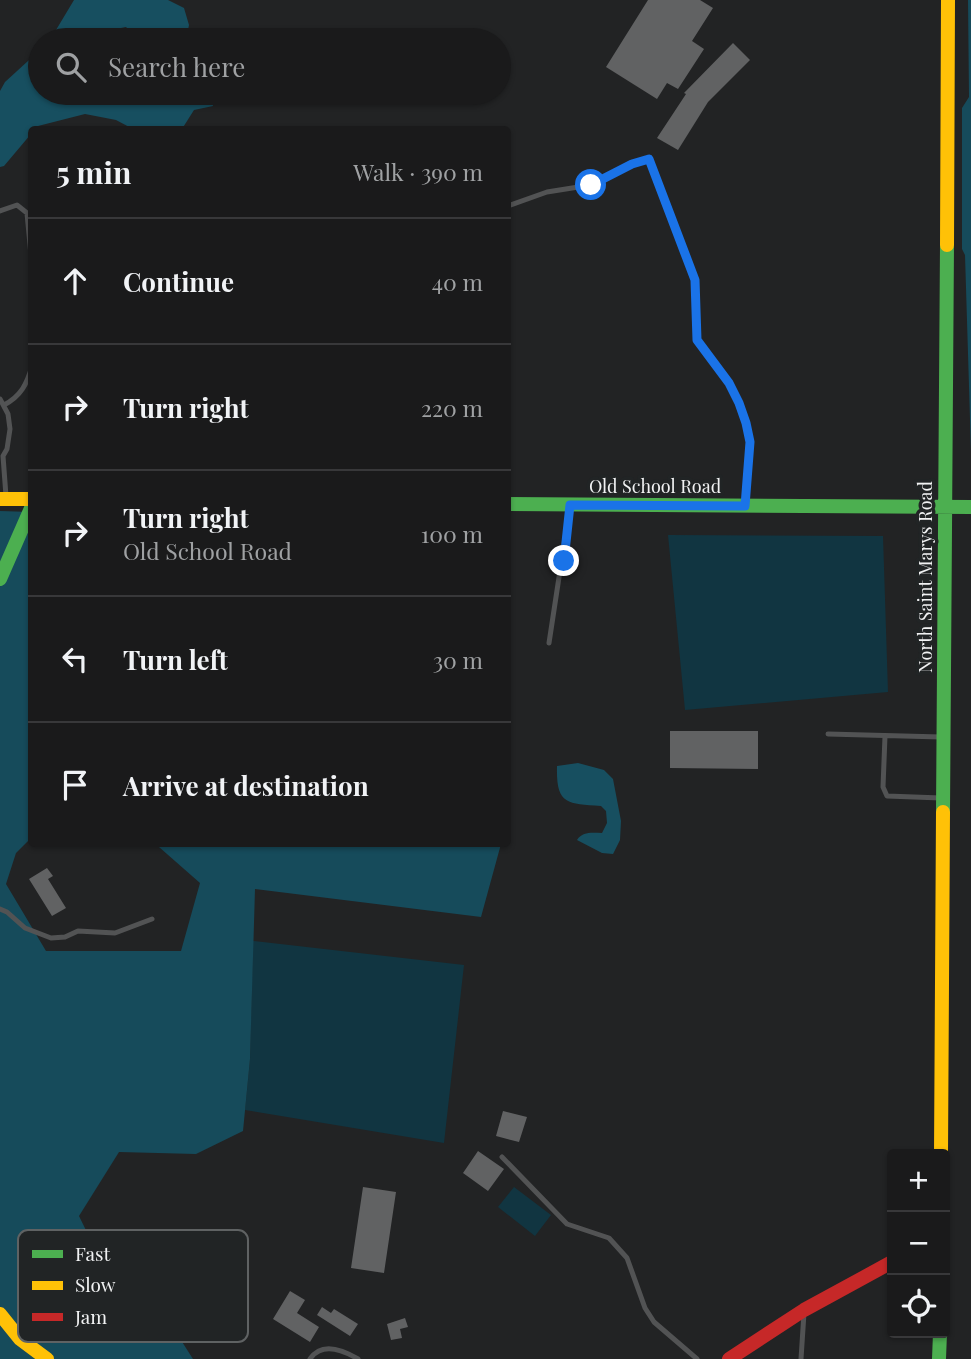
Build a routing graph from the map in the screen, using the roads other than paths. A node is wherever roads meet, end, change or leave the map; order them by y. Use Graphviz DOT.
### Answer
graph roads {
  1 [pos="948,0"];
  2 [pos="511,205"];
  3 [pos="0,211"];
  4 [pos="28,223"];
  5 [pos="28,379"];
  6 [pos="2,402"];
  7 [pos="2,454"];
  8 [pos="3,499"];
  9 [pos="28,499"];
  10 [pos="511,505"];
  11 [pos="570,505"];
  12 [pos="745,506"];
  13 [pos="944,507"];
  14 [pos="971,507"];
  15 [pos="28,515"];
  16 [pos="0,579"];
  17 [pos="549,643"];
  18 [pos="828,734"];
  19 [pos="885,736"];
  20 [pos="944,737"];
  21 [pos="944,798"];
  22 [pos="0,909"];
  23 [pos="152,919"];
  24 [pos="941,1149"];
  25 [pos="502,1157"];
  26 [pos="887,1265"];
  27 [pos="804,1310"];
  28 [pos="0,1314"];
  29 [pos="18,1336"];
  30 [pos="940,1338"];
  31 [pos="24,1342"];
  32 [pos="47,1359"];
  33 [pos="310,1359"];
  34 [pos="358,1359"];
  35 [pos="697,1359"];
  36 [pos="729,1359"];
  37 [pos="801,1359"];
  38 [pos="939,1359"];
  1 -- 13 [label="main road, North Saint Marys Road"];
  2 -- 12 [label="lane"];
  3 -- 4 [label="lane"];
  5 -- 6 [label="lane"];
  6 -- 7 [label="lane"];
  7 -- 8 [label="lane"];
  8 -- 9 [label="main road"];
  10 -- 11 [label="main road, Old School Road"];
  11 -- 12 [label="main road, Old School Road"];
  11 -- 17 [label="lane"];
  12 -- 13 [label="main road, Old School Road"];
  13 -- 14 [label="main road, Old School Road"];
  13 -- 20 [label="main road, North Saint Marys Road"];
  15 -- 16 [label="main road"];
  18 -- 19 [label="lane"];
  19 -- 20 [label="lane"];
  19 -- 21 [label="lane"];
  20 -- 21 [label="main road, North Saint Marys Road"];
  21 -- 24 [label="main road, North Saint Marys Road"];
  22 -- 23 [label="lane"];
  25 -- 35 [label="lane"];
  26 -- 27 [label="main road"];
  27 -- 36 [label="main road"];
  27 -- 37 [label="lane"];
  28 -- 29 [label="main road"];
  30 -- 38 [label="main road"];
  31 -- 32 [label="main road"];
  33 -- 34 [label="lane"];
}
